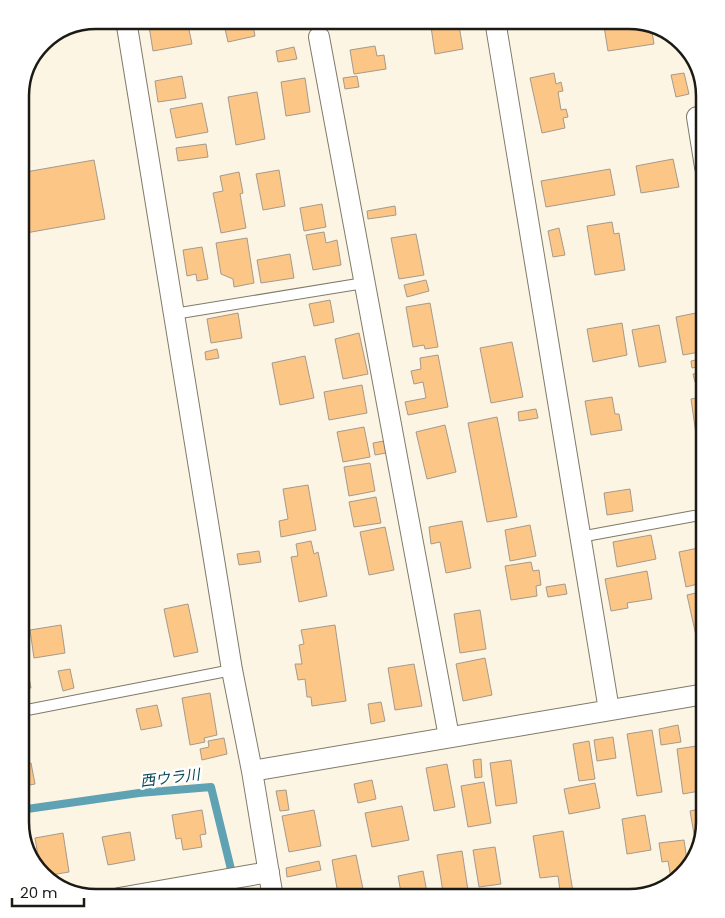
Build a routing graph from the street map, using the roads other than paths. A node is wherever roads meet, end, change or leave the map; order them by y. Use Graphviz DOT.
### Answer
graph roads {
  1 [pos="127,29"];
  2 [pos="496,29"];
  3 [pos="319,37"];
  4 [pos="364,282"];
  5 [pos="174,314"];
  6 [pos="694,516"];
  7 [pos="580,537"];
  8 [pos="232,670"];
  9 [pos="696,696"];
  10 [pos="29,710"];
  11 [pos="609,710"];
  12 [pos="449,737"];
  13 [pos="252,771"];
  14 [pos="269,872"];
  15 [pos="170,889"];
  16 [pos="272,889"];
  1 -- 5 [label="street"];
  2 -- 7 [label="street"];
  3 -- 4 [label="street"];
  4 -- 5 [label="lane"];
  4 -- 12 [label="street"];
  5 -- 8 [label="street"];
  6 -- 7 [label="lane"];
  7 -- 11 [label="street"];
  8 -- 10 [label="lane"];
  8 -- 13 [label="street"];
  9 -- 11 [label="street"];
  11 -- 12 [label="street"];
  12 -- 13 [label="street"];
  13 -- 14 [label="street"];
  14 -- 15 [label="street"];
  14 -- 16 [label="street"];
}
